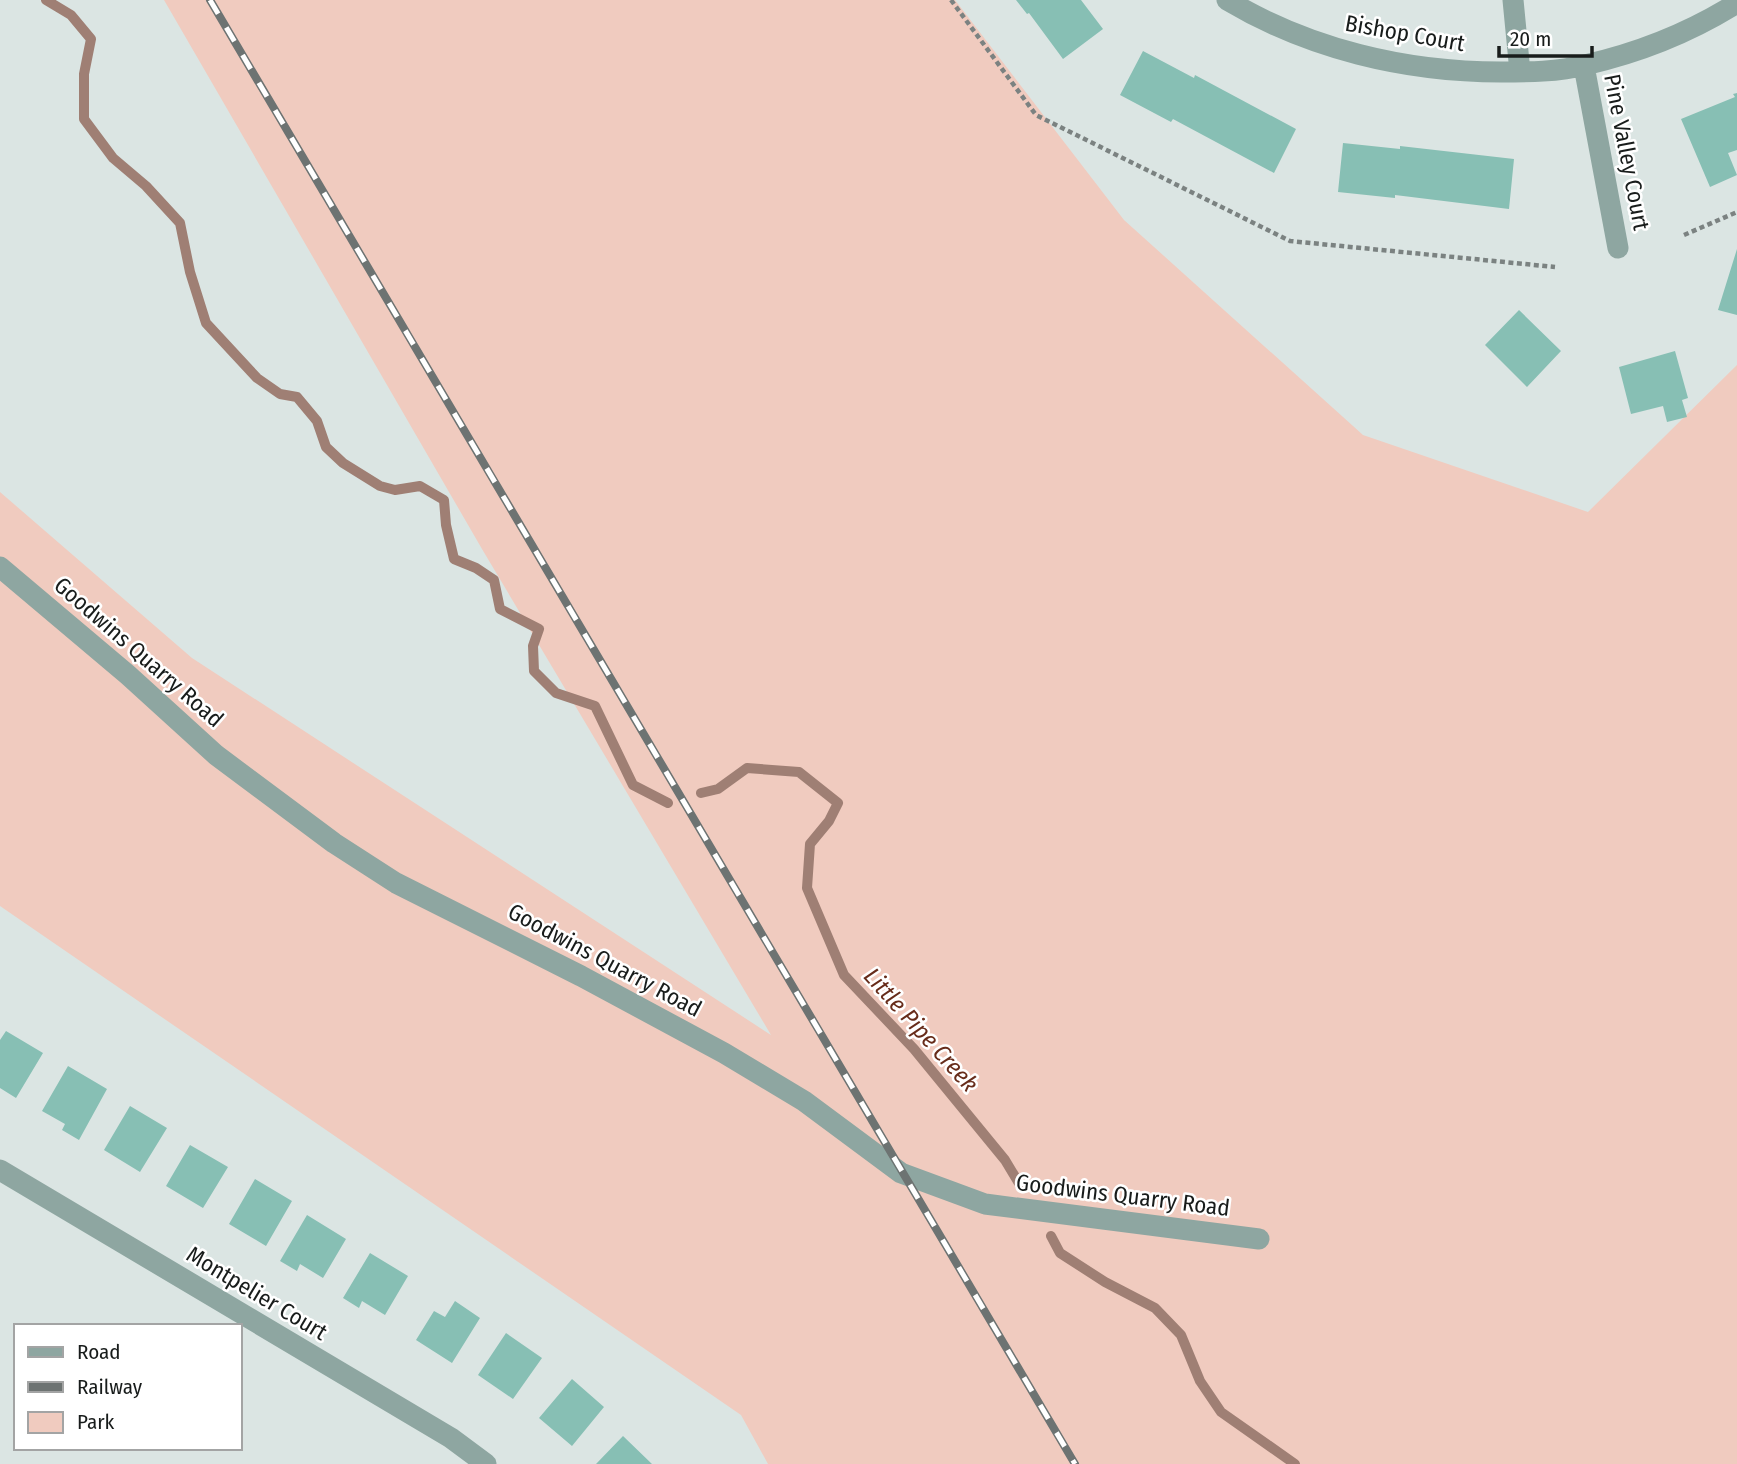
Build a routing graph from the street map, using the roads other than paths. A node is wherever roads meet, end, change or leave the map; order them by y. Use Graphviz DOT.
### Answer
graph roads {
  1 [pos="1227,0"];
  2 [pos="1513,0"];
  3 [pos="1737,4"];
  4 [pos="1584,66"];
  5 [pos="1520,72"];
  6 [pos="1618,248"];
  7 [pos="0,567"];
  8 [pos="0,1170"];
  9 [pos="1259,1239"];
  10 [pos="486,1464"];
  1 -- 5 [label="street, Bishop Court"];
  2 -- 5 [label="street"];
  3 -- 4 [label="street, Bishop Court"];
  4 -- 5 [label="street, Bishop Court"];
  4 -- 6 [label="street, Pine Valley Court"];
  7 -- 9 [label="street, Goodwins Quarry Road"];
  8 -- 10 [label="street, Montpelier Court"];
}
